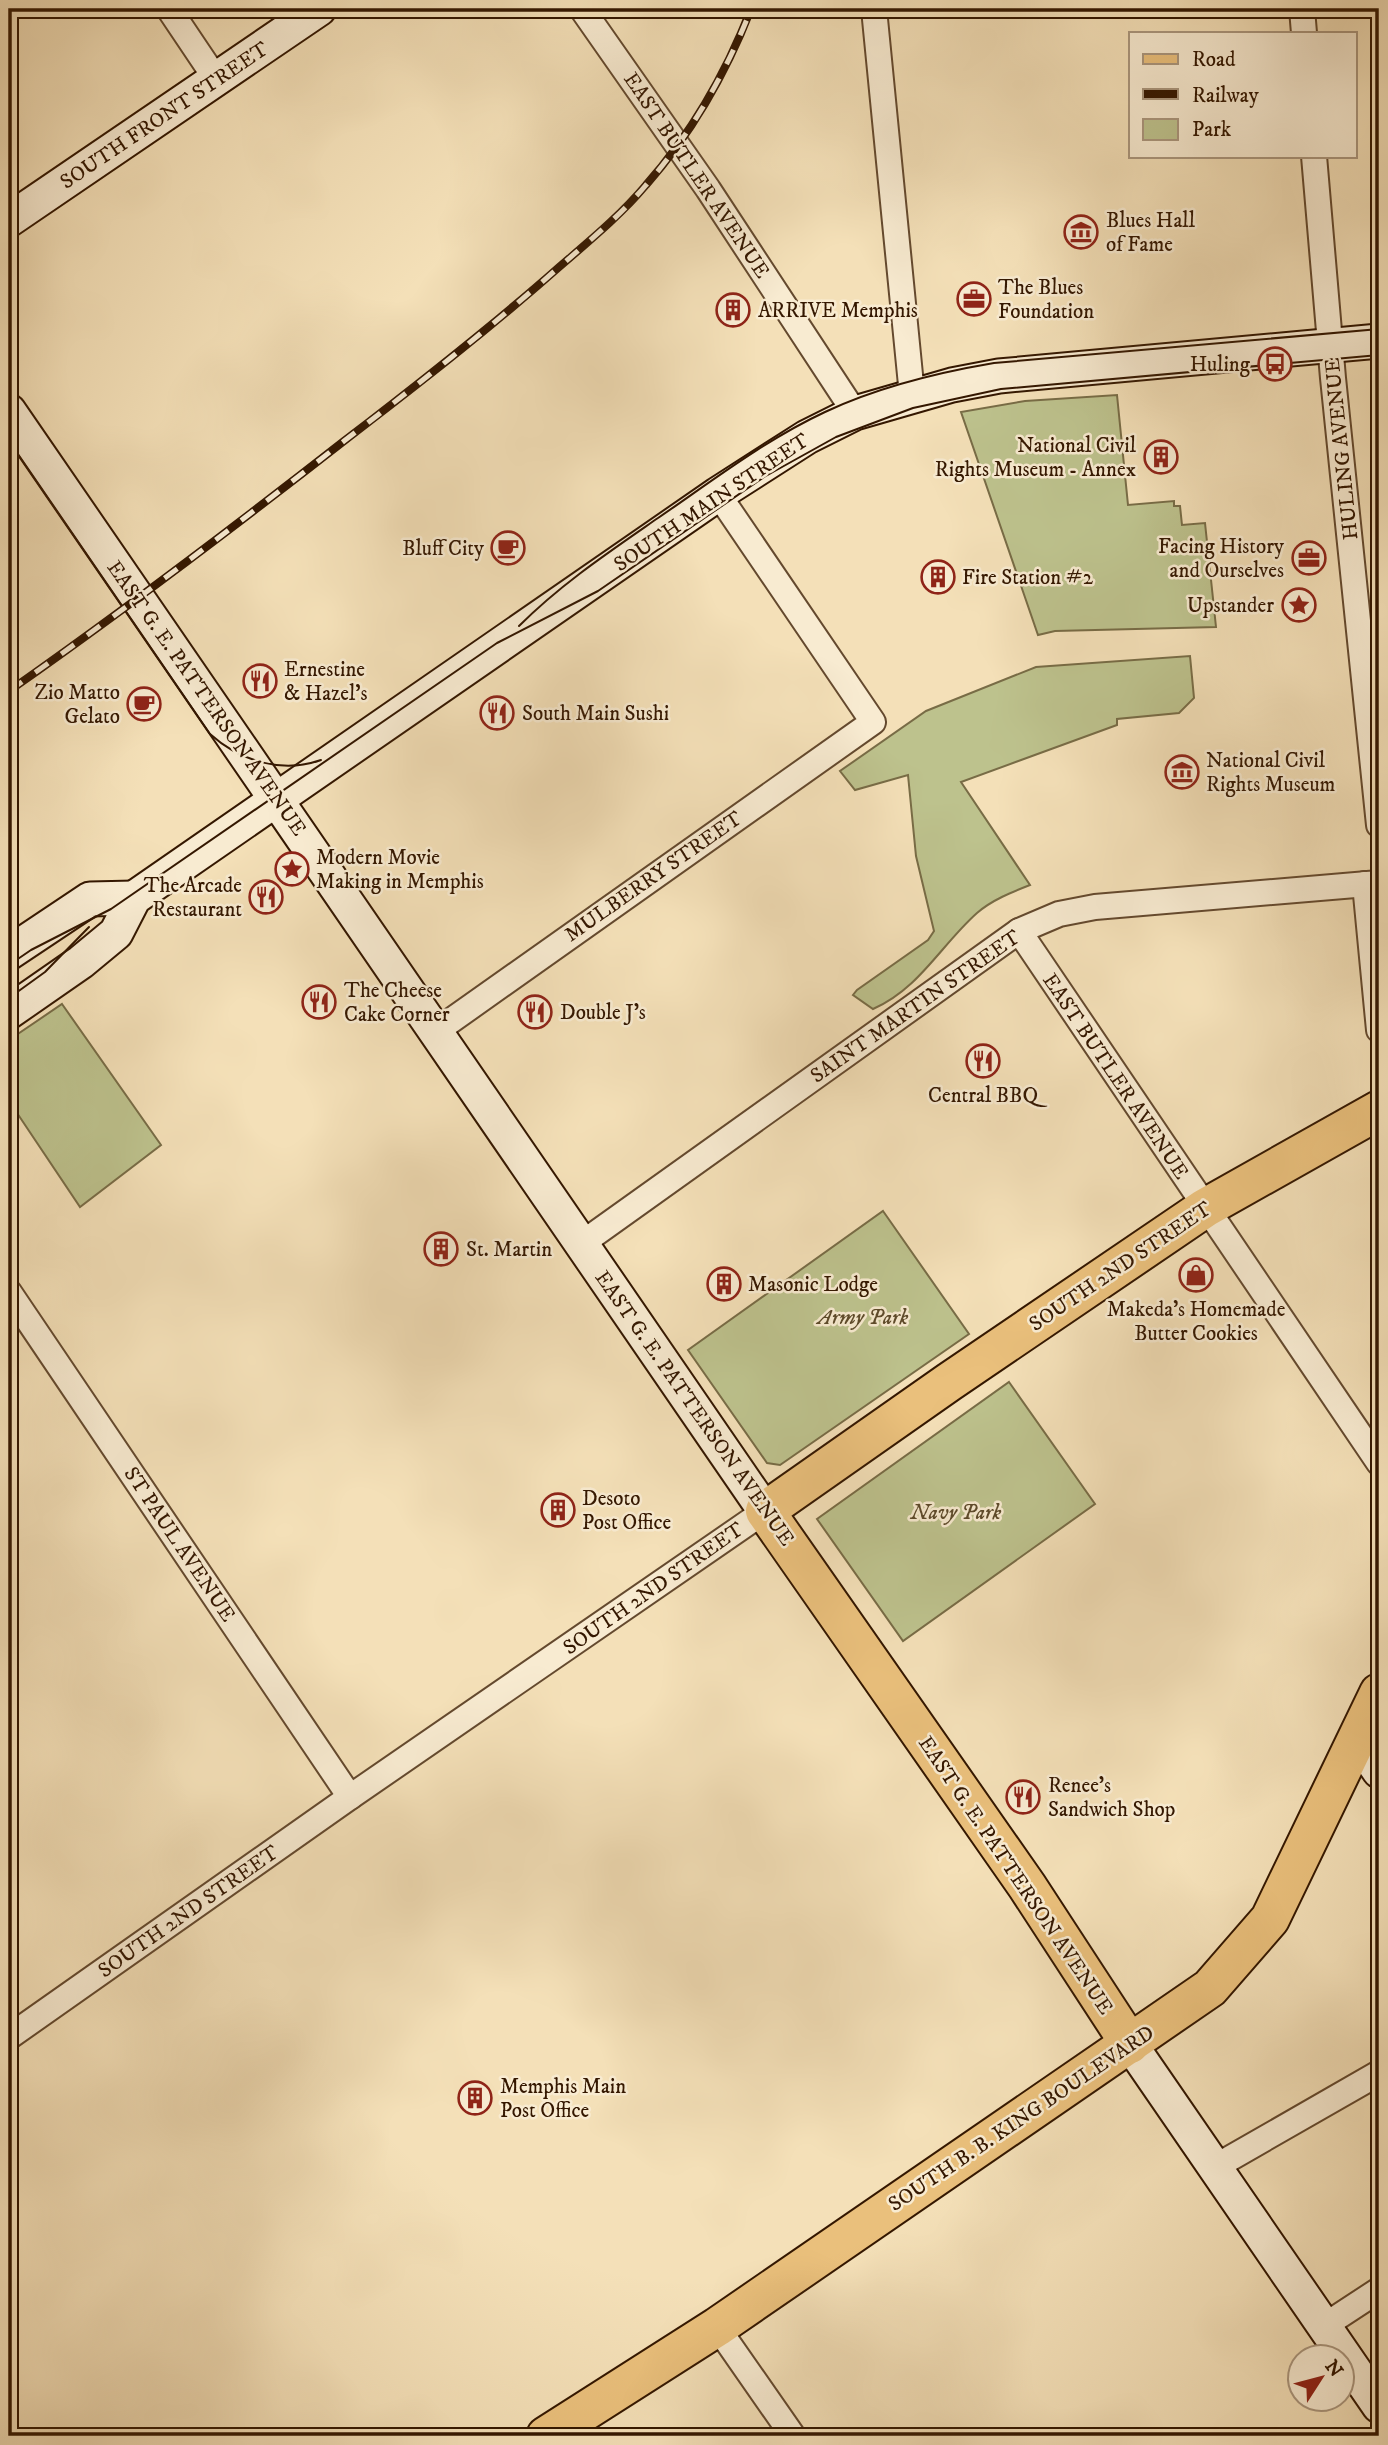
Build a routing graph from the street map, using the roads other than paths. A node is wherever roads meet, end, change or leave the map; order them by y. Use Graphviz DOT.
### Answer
graph roads {
  1 [pos="169,9"];
  2 [pos="319,9"];
  3 [pos="582,9"];
  4 [pos="874,9"];
  5 [pos="1302,9"];
  6 [pos="1304,32"];
  7 [pos="215,79"];
  8 [pos="1314,158"];
  9 [pos="9,220"];
  10 [pos="1379,341"];
  11 [pos="1331,346"];
  12 [pos="912,395"];
  13 [pos="9,411"];
  14 [pos="855,413"];
  15 [pos="718,494"];
  16 [pos="1370,623"];
  17 [pos="279,800"];
  18 [pos="1379,825"];
  19 [pos="1372,883"];
  20 [pos="134,898"];
  21 [pos="1020,931"];
  22 [pos="9,953"];
  23 [pos="9,1012"];
  24 [pos="1379,1030"];
  25 [pos="435,1032"];
  26 [pos="1379,1110"];
  27 [pos="1205,1208"];
  28 [pos="581,1244"];
  29 [pos="9,1292"];
  30 [pos="1379,1463"];
  31 [pos="765,1511"];
  32 [pos="1379,1693"];
  33 [pos="1356,1737"];
  34 [pos="1379,1770"];
  35 [pos="350,1797"];
  36 [pos="9,2037"];
  37 [pos="1130,2044"];
  38 [pos="1379,2073"];
  39 [pos="1215,2168"];
  40 [pos="1379,2290"];
  41 [pos="1324,2326"];
  42 [pos="717,2327"];
  43 [pos="1379,2406"];
  44 [pos="546,2436"];
  45 [pos="793,2436"];
  1 -- 7 [label="street"];
  2 -- 7 [label="main road, SOUTH FRONT STREET"];
  3 -- 14 [label="street, EAST BUTLER AVENUE"];
  4 -- 12 [label="street"];
  5 -- 6 [label="street"];
  7 -- 9 [label="main road, SOUTH FRONT STREET"];
  8 -- 11 [label="street, HULING AVENUE"];
  10 -- 11 [label="main road, SOUTH MAIN STREET"];
  11 -- 12 [label="main road, SOUTH MAIN STREET"];
  11 -- 16 [label="street, HULING AVENUE"];
  12 -- 14 [label="main road, SOUTH MAIN STREET"];
  13 -- 17 [label="main road, EAST G. E. PATTERSON AVENUE"];
  14 -- 15 [label="main road, SOUTH MAIN STREET"];
  15 -- 17 [label="main road, SOUTH MAIN STREET"];
  15 -- 25 [label="street, MULBERRY STREET"];
  16 -- 18 [label="street, HULING AVENUE"];
  17 -- 20 [label="main road, SOUTH MAIN STREET"];
  17 -- 25 [label="main road, EAST G. E. PATTERSON AVENUE"];
  19 -- 21 [label="street, SAINT MARTIN STREET"];
  19 -- 24 [label="street"];
  20 -- 22 [label="main road"];
  20 -- 23 [label="main road, SOUTH MAIN STREET"];
  21 -- 27 [label="street, EAST BUTLER AVENUE"];
  21 -- 28 [label="street, SAINT MARTIN STREET"];
  25 -- 28 [label="main road, EAST G. E. PATTERSON AVENUE"];
  26 -- 27 [label="main road, SOUTH 2ND STREET"];
  27 -- 30 [label="street, EAST BUTLER AVENUE"];
  27 -- 31 [label="main road, SOUTH 2ND STREET"];
  28 -- 31 [label="main road, EAST G. E. PATTERSON AVENUE"];
  29 -- 35 [label="street, ST PAUL AVENUE"];
  31 -- 35 [label="street, SOUTH 2ND STREET"];
  31 -- 37 [label="main road, EAST G. E. PATTERSON AVENUE"];
  32 -- 33 [label="main road, SOUTH B. B. KING BOULEVARD"];
  33 -- 34 [label="main road"];
  33 -- 37 [label="main road, SOUTH B. B. KING BOULEVARD"];
  35 -- 36 [label="street, SOUTH 2ND STREET"];
  37 -- 39 [label="main road, EAST G. E. PATTERSON AVENUE"];
  37 -- 42 [label="main road, SOUTH B. B. KING BOULEVARD"];
  38 -- 39 [label="street"];
  39 -- 41 [label="main road, EAST G. E. PATTERSON AVENUE"];
  40 -- 41 [label="street"];
  41 -- 43 [label="main road, EAST G. E. PATTERSON AVENUE"];
  42 -- 44 [label="main road, SOUTH B. B. KING BOULEVARD"];
  42 -- 45 [label="street"];
}
